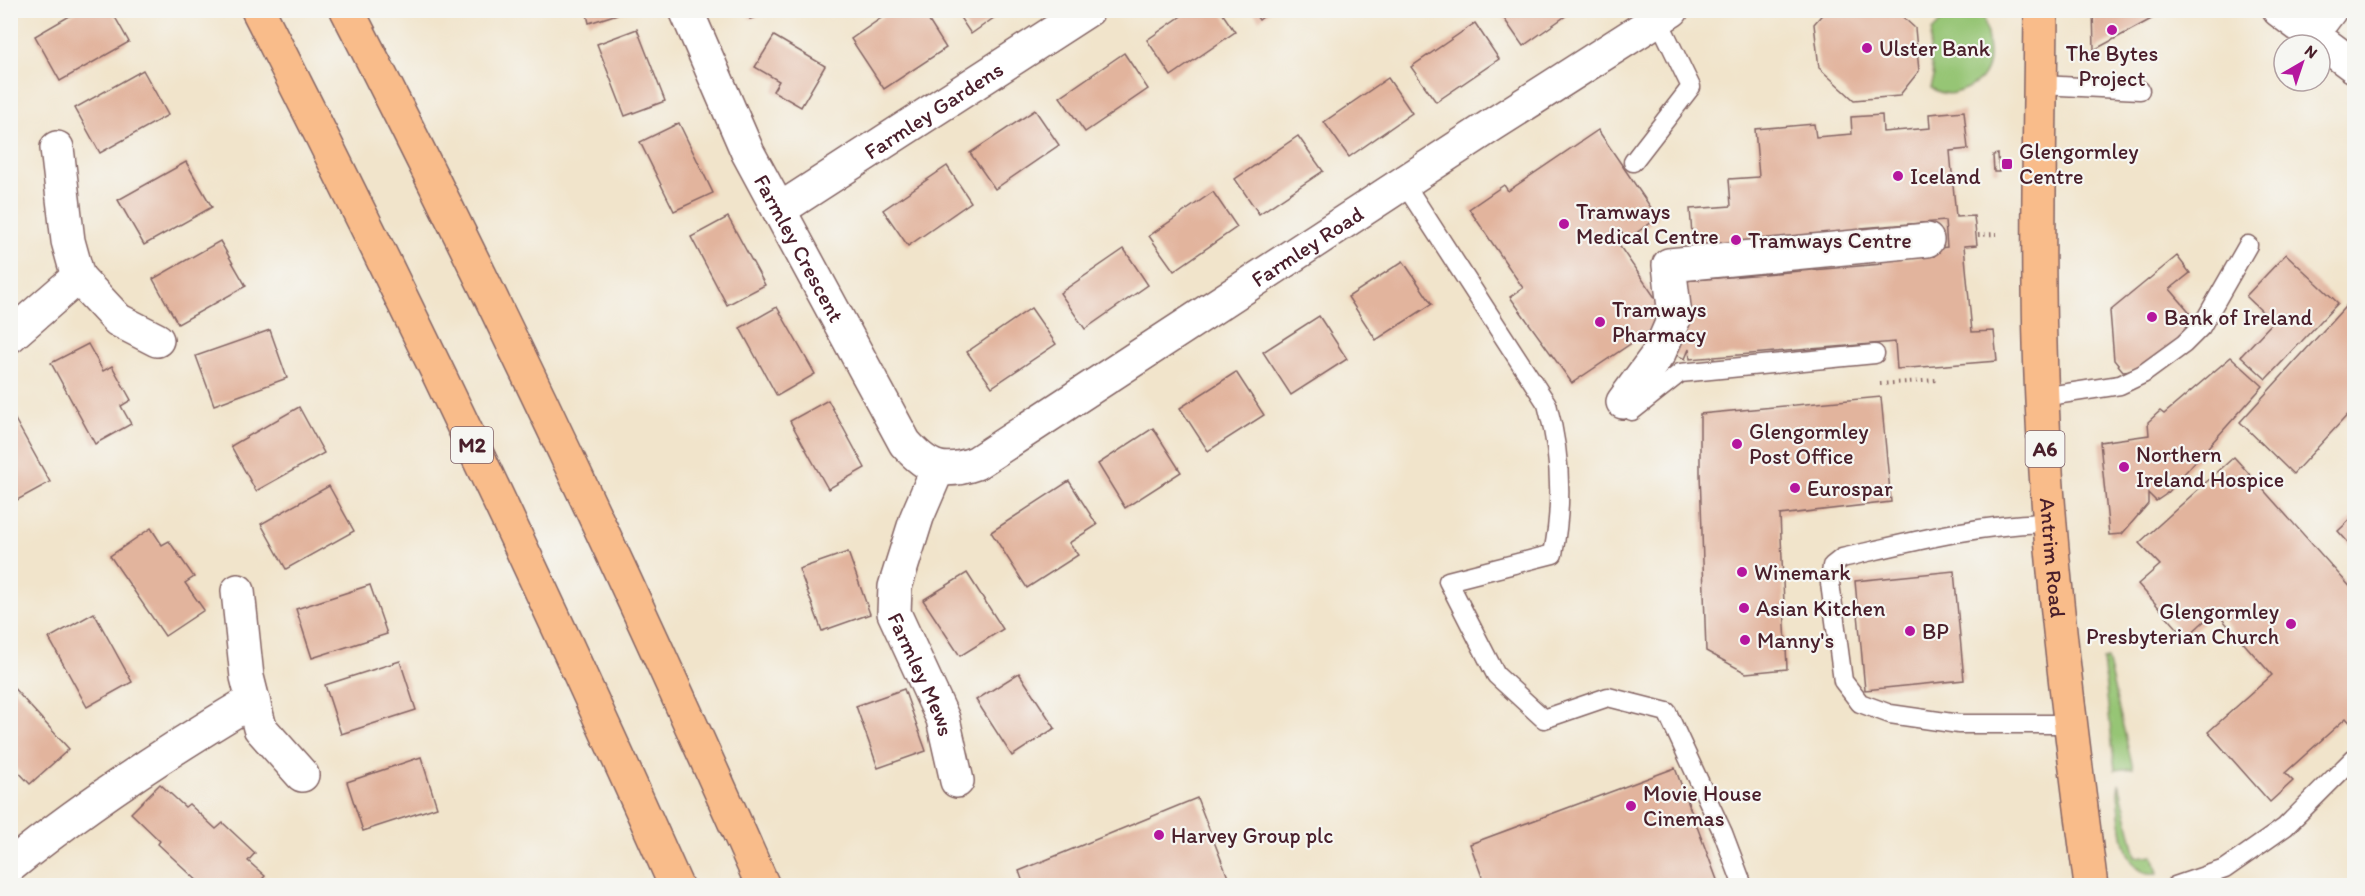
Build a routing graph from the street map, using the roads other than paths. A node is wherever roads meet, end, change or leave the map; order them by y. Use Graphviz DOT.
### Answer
graph roads {
  1 [pos="258,10"];
  2 [pos="347,10"];
  3 [pos="686,10"];
  4 [pos="1088,10"];
  5 [pos="2041,10"];
  6 [pos="2279,10"];
  7 [pos="1665,15"];
  8 [pos="2321,22"];
  9 [pos="2355,66"];
  10 [pos="2041,85"];
  11 [pos="2140,90"];
  12 [pos="57,148"];
  13 [pos="1633,162"];
  14 [pos="1404,183"];
  15 [pos="779,210"];
  16 [pos="1927,240"];
  17 [pos="2247,245"];
  18 [pos="78,277"];
  19 [pos="10,336"];
  20 [pos="157,340"];
  21 [pos="1875,354"];
  22 [pos="2042,398"];
  23 [pos="1628,407"];
  24 [pos="938,468"];
  25 [pos="2049,524"];
  26 [pos="238,591"];
  27 [pos="253,700"];
  28 [pos="2070,724"];
  29 [pos="2355,758"];
  30 [pos="302,775"];
  31 [pos="957,781"];
  32 [pos="10,866"];
  33 [pos="676,885"];
  34 [pos="763,885"];
  35 [pos="1743,885"];
  36 [pos="2091,885"];
  37 [pos="2175,885"];
  1 -- 33 [label="main road, M2"];
  2 -- 34 [label="main road"];
  3 -- 15 [label="street, Farmley Crescent"];
  4 -- 15 [label="street, Farmley Gardens"];
  5 -- 10 [label="main road, Antrim Road / A6"];
  6 -- 8 [label="street"];
  7 -- 13 [label="lane"];
  7 -- 14 [label="street, Farmley Road"];
  8 -- 9 [label="street"];
  10 -- 11 [label="lane"];
  10 -- 22 [label="main road, Antrim Road / A6"];
  12 -- 18 [label="street"];
  14 -- 24 [label="street, Farmley Road"];
  14 -- 35 [label="lane"];
  15 -- 24 [label="street, Farmley Crescent"];
  16 -- 23 [label="street"];
  17 -- 22 [label="lane"];
  18 -- 19 [label="street"];
  18 -- 20 [label="street"];
  21 -- 23 [label="lane"];
  22 -- 25 [label="main road, Antrim Road / A6"];
  24 -- 31 [label="street, Farmley Mews"];
  25 -- 28 [label="main road, Antrim Road / A6"];
  25 -- 28 [label="lane"];
  26 -- 27 [label="street"];
  27 -- 30 [label="street"];
  27 -- 32 [label="street"];
  28 -- 36 [label="main road, Antrim Road / A6"];
  29 -- 37 [label="lane"];
}
